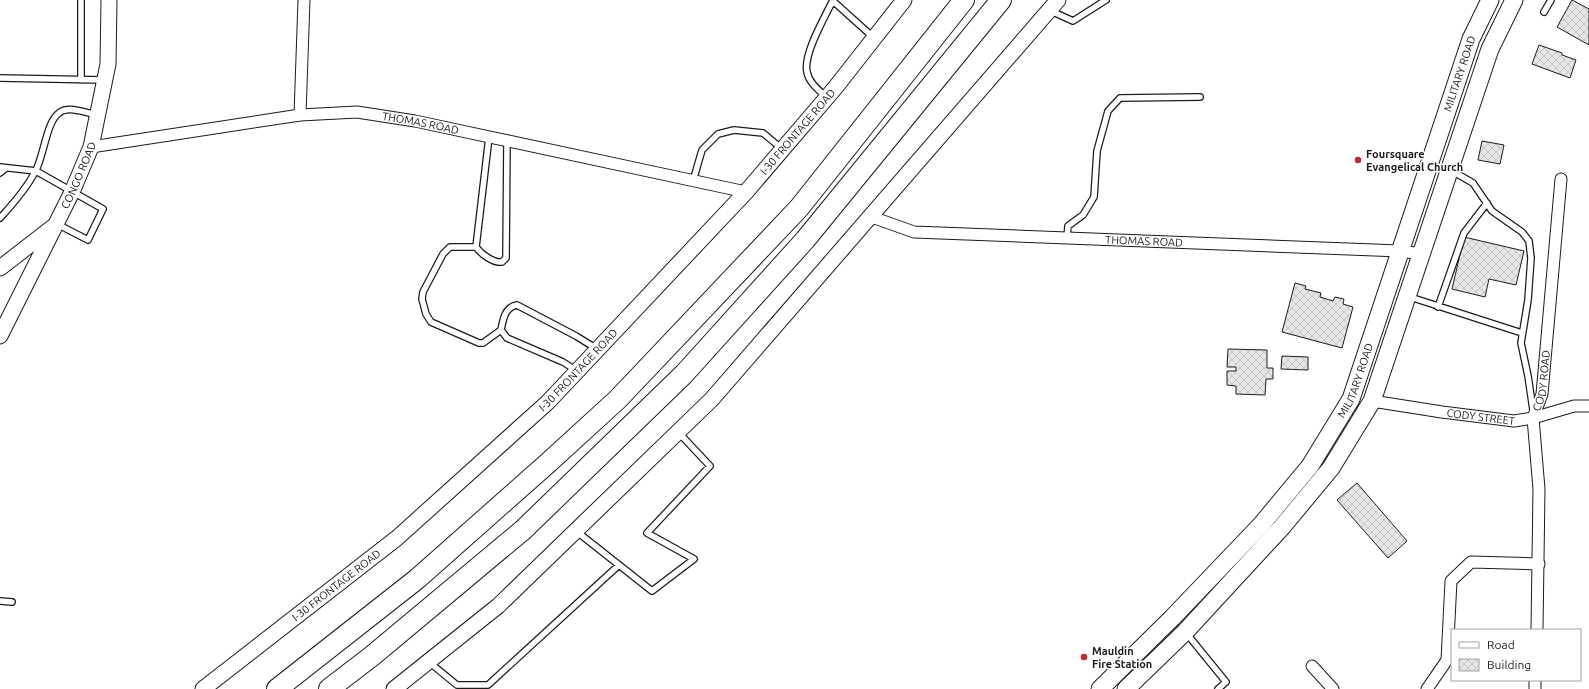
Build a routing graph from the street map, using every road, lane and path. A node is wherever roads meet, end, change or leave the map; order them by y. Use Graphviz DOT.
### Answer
graph roads {
  1 [pos="81,0"];
  2 [pos="108,0"];
  3 [pos="304,0"];
  4 [pos="904,0"];
  5 [pos="964,0"];
  6 [pos="1001,0"];
  7 [pos="1106,0"];
  8 [pos="1490,0"];
  9 [pos="1514,0"];
  10 [pos="1551,0"];
  11 [pos="833,1"];
  12 [pos="1053,5"];
  13 [pos="1544,12"];
  14 [pos="874,38"];
  15 [pos="0,78"];
  16 [pos="82,80"];
  17 [pos="105,80"];
  18 [pos="1200,97"];
  19 [pos="826,98"];
  20 [pos="98,115"];
  21 [pos="300,115"];
  22 [pos="489,137"];
  23 [pos="507,141"];
  24 [pos="91,147"];
  25 [pos="782,149"];
  26 [pos="3,168"];
  27 [pos="1450,170"];
  28 [pos="36,171"];
  29 [pos="0,173"];
  30 [pos="1561,179"];
  31 [pos="693,181"];
  32 [pos="72,192"];
  33 [pos="746,192"];
  34 [pos="1487,203"];
  35 [pos="869,216"];
  36 [pos="0,218"];
  37 [pos="57,224"];
  38 [pos="1067,238"];
  39 [pos="476,247"];
  40 [pos="1400,251"];
  41 [pos="1422,254"];
  42 [pos="0,268"];
  43 [pos="1408,296"];
  44 [pos="1438,307"];
  45 [pos="501,330"];
  46 [pos="1522,333"];
  47 [pos="0,336"];
  48 [pos="598,349"];
  49 [pos="577,372"];
  50 [pos="1372,401"];
  51 [pos="1589,406"];
  52 [pos="1533,418"];
  53 [pos="677,432"];
  54 [pos="576,530"];
  55 [pos="1539,564"];
  56 [pos="619,565"];
  57 [pos="0,601"];
  58 [pos="12,602"];
  59 [pos="1537,629"];
  60 [pos="1185,632"];
  61 [pos="428,662"];
  62 [pos="1312,666"];
  63 [pos="1109,686"];
  64 [pos="203,689"];
  65 [pos="277,689"];
  66 [pos="329,689"];
  67 [pos="394,689"];
  68 [pos="1126,689"];
  69 [pos="1218,689"];
  70 [pos="1333,689"];
  71 [pos="1427,689"];
  1 -- 16 [label="lane"];
  2 -- 17 [label="main road, CONGO ROAD"];
  3 -- 21 [label="street"];
  4 -- 14 [label="main road, I-30 FRONTAGE ROAD"];
  5 -- 65 [label="highway"];
  6 -- 66 [label="highway"];
  7 -- 12 [label="lane"];
  8 -- 40 [label="main road, MILITARY ROAD"];
  9 -- 27 [label="main road, MILITARY ROAD"];
  10 -- 13 [label="lane"];
  11 -- 14 [label="lane"];
  11 -- 19 [label="lane"];
  12 -- 35 [label="main road"];
  14 -- 19 [label="main road, I-30 FRONTAGE ROAD"];
  15 -- 16 [label="lane"];
  16 -- 17 [label="lane"];
  17 -- 20 [label="main road, CONGO ROAD"];
  18 -- 38 [label="lane"];
  19 -- 25 [label="main road, I-30 FRONTAGE ROAD"];
  20 -- 24 [label="main road, CONGO ROAD"];
  20 -- 28 [label="lane"];
  21 -- 22 [label="street, THOMAS ROAD"];
  21 -- 24 [label="street, THOMAS ROAD"];
  22 -- 23 [label="street, THOMAS ROAD"];
  22 -- 39 [label="lane"];
  23 -- 31 [label="street, THOMAS ROAD"];
  23 -- 39 [label="lane"];
  24 -- 32 [label="main road, CONGO ROAD"];
  25 -- 31 [label="lane"];
  25 -- 33 [label="main road, I-30 FRONTAGE ROAD"];
  26 -- 28 [label="lane"];
  26 -- 29 [label="lane"];
  27 -- 34 [label="lane"];
  27 -- 41 [label="main road, MILITARY ROAD"];
  28 -- 32 [label="lane"];
  28 -- 36 [label="lane"];
  30 -- 52 [label="street, CODY ROAD"];
  31 -- 33 [label="street, THOMAS ROAD"];
  32 -- 37 [label="main road, CONGO ROAD"];
  32 -- 37 [label="lane"];
  33 -- 48 [label="main road, I-30 FRONTAGE ROAD"];
  34 -- 44 [label="lane"];
  34 -- 46 [label="lane"];
  35 -- 38 [label="street, THOMAS ROAD"];
  35 -- 53 [label="main road"];
  37 -- 42 [label="main road"];
  37 -- 47 [label="main road, CONGO ROAD"];
  38 -- 40 [label="street, THOMAS ROAD"];
  39 -- 45 [label="lane"];
  40 -- 41 [label="street, THOMAS ROAD"];
  40 -- 63 [label="main road, MILITARY ROAD"];
  41 -- 43 [label="main road, MILITARY ROAD"];
  43 -- 44 [label="lane"];
  43 -- 50 [label="main road, MILITARY ROAD"];
  44 -- 46 [label="lane"];
  45 -- 48 [label="lane"];
  45 -- 49 [label="lane"];
  46 -- 52 [label="lane"];
  48 -- 49 [label="main road, I-30 FRONTAGE ROAD"];
  49 -- 64 [label="main road, I-30 FRONTAGE ROAD"];
  50 -- 52 [label="street, CODY STREET"];
  50 -- 60 [label="main road, MILITARY ROAD"];
  51 -- 52 [label="street, CODY STREET"];
  52 -- 55 [label="street, CODY ROAD"];
  53 -- 54 [label="main road"];
  53 -- 56 [label="lane"];
  54 -- 56 [label="lane"];
  54 -- 61 [label="main road"];
  55 -- 59 [label="street, CODY ROAD"];
  55 -- 71 [label="street"];
  56 -- 61 [label="lane"];
  57 -- 58 [label="lane"];
  60 -- 68 [label="main road, MILITARY ROAD"];
  60 -- 69 [label="lane"];
  61 -- 67 [label="main road"];
  62 -- 70 [label="street"];
}
